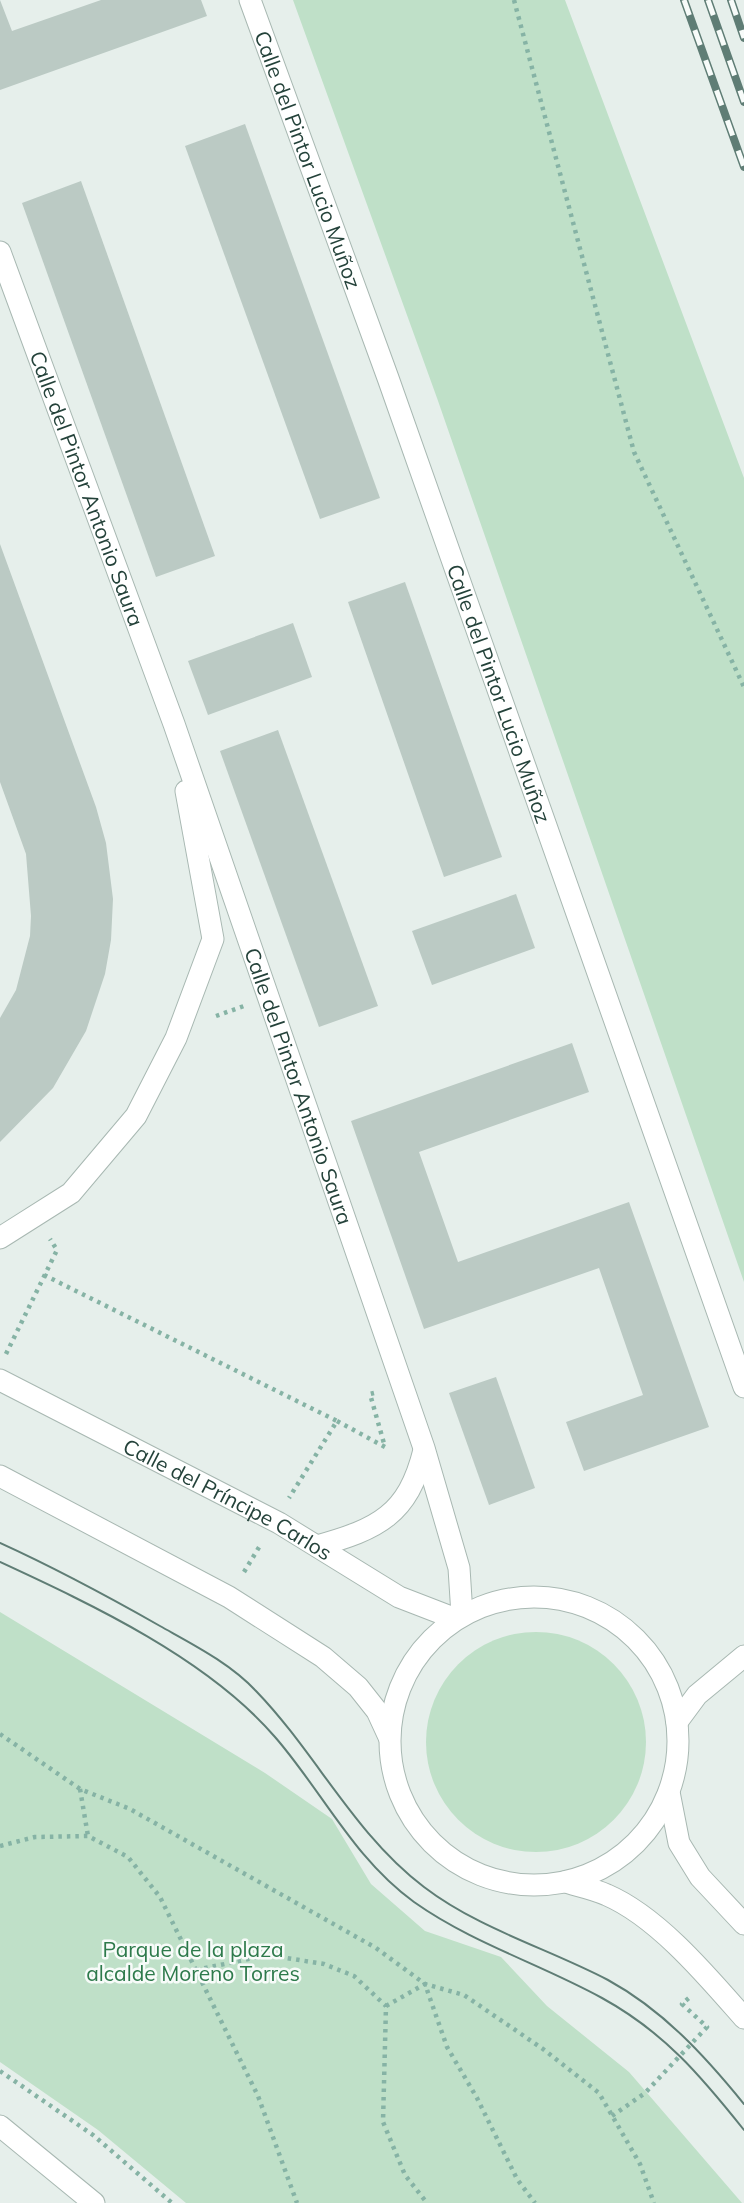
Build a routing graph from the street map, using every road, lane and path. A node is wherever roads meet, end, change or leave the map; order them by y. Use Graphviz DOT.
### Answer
graph roads {
  1 [pos="250,0"];
  2 [pos="514,0"];
  3 [pos="0,252"];
  4 [pos="744,687"];
  5 [pos="174,723"];
  6 [pos="268,997"];
  7 [pos="179,1030"];
  8 [pos="34,1216"];
  9 [pos="0,1238"];
  10 [pos="44,1275"];
  11 [pos="6,1356"];
  12 [pos="0,1380"];
  13 [pos="744,1387"];
  14 [pos="403,1389"];
  15 [pos="337,1421"];
  16 [pos="424,1448"];
  17 [pos="0,1476"];
  18 [pos="275,1521"];
  19 [pos="317,1546"];
  20 [pos="229,1597"];
  21 [pos="459,1617"];
  22 [pos="744,1656"];
  23 [pos="677,1722"];
  24 [pos="0,1734"];
  25 [pos="389,1737"];
  26 [pos="80,1789"];
  27 [pos="669,1792"];
  28 [pos="88,1836"];
  29 [pos="0,1846"];
  30 [pos="565,1882"];
  31 [pos="744,1924"];
  32 [pos="196,1970"];
  33 [pos="710,1980"];
  34 [pos="425,1984"];
  35 [pos="386,2006"];
  36 [pos="744,2018"];
  37 [pos="0,2071"];
  38 [pos="612,2116"];
  39 [pos="0,2126"];
  40 [pos="94,2203"];
  41 [pos="172,2203"];
  42 [pos="297,2203"];
  43 [pos="427,2203"];
  44 [pos="535,2203"];
  45 [pos="654,2203"];
  1 -- 13 [label="street, Calle del Pintor Lucio Muñoz"];
  2 -- 4 [label="path"];
  3 -- 5 [label="street, Calle del Pintor Antonio Saura"];
  5 -- 6 [label="street, Calle del Pintor Antonio Saura"];
  5 -- 7 [label="street, Calle del Pintor Antonio Saura"];
  6 -- 7 [label="path"];
  6 -- 14 [label="street, Calle del Pintor Antonio Saura"];
  7 -- 8 [label="street, Calle del Pintor Antonio Saura"];
  8 -- 9 [label="street, Calle del Pintor Antonio Saura"];
  8 -- 10 [label="path"];
  10 -- 11 [label="path"];
  10 -- 15 [label="path"];
  12 -- 18 [label="street, Calle del Príncipe Carlos"];
  14 -- 15 [label="path"];
  14 -- 16 [label="street, Calle del Pintor Antonio Saura"];
  15 -- 18 [label="path"];
  16 -- 19 [label="street"];
  16 -- 21 [label="street, Calle del Pintor Antonio Saura"];
  17 -- 20 [label="street"];
  18 -- 19 [label="street, Calle del Príncipe Carlos"];
  18 -- 20 [label="path"];
  19 -- 21 [label="street, Calle del Príncipe Carlos"];
  20 -- 25 [label="street"];
  21 -- 23 [label="street"];
  21 -- 25 [label="street"];
  22 -- 23 [label="street"];
  23 -- 27 [label="street"];
  24 -- 26 [label="path"];
  25 -- 30 [label="street"];
  26 -- 28 [label="path"];
  26 -- 34 [label="path"];
  27 -- 30 [label="street"];
  27 -- 31 [label="street"];
  28 -- 29 [label="path"];
  28 -- 32 [label="path"];
  30 -- 33 [label="street"];
  32 -- 35 [label="path"];
  32 -- 42 [label="path"];
  33 -- 36 [label="street"];
  33 -- 38 [label="path"];
  34 -- 35 [label="path"];
  34 -- 38 [label="path"];
  34 -- 44 [label="path"];
  35 -- 43 [label="path"];
  37 -- 41 [label="path"];
  38 -- 45 [label="path"];
  39 -- 40 [label="street"];
}
